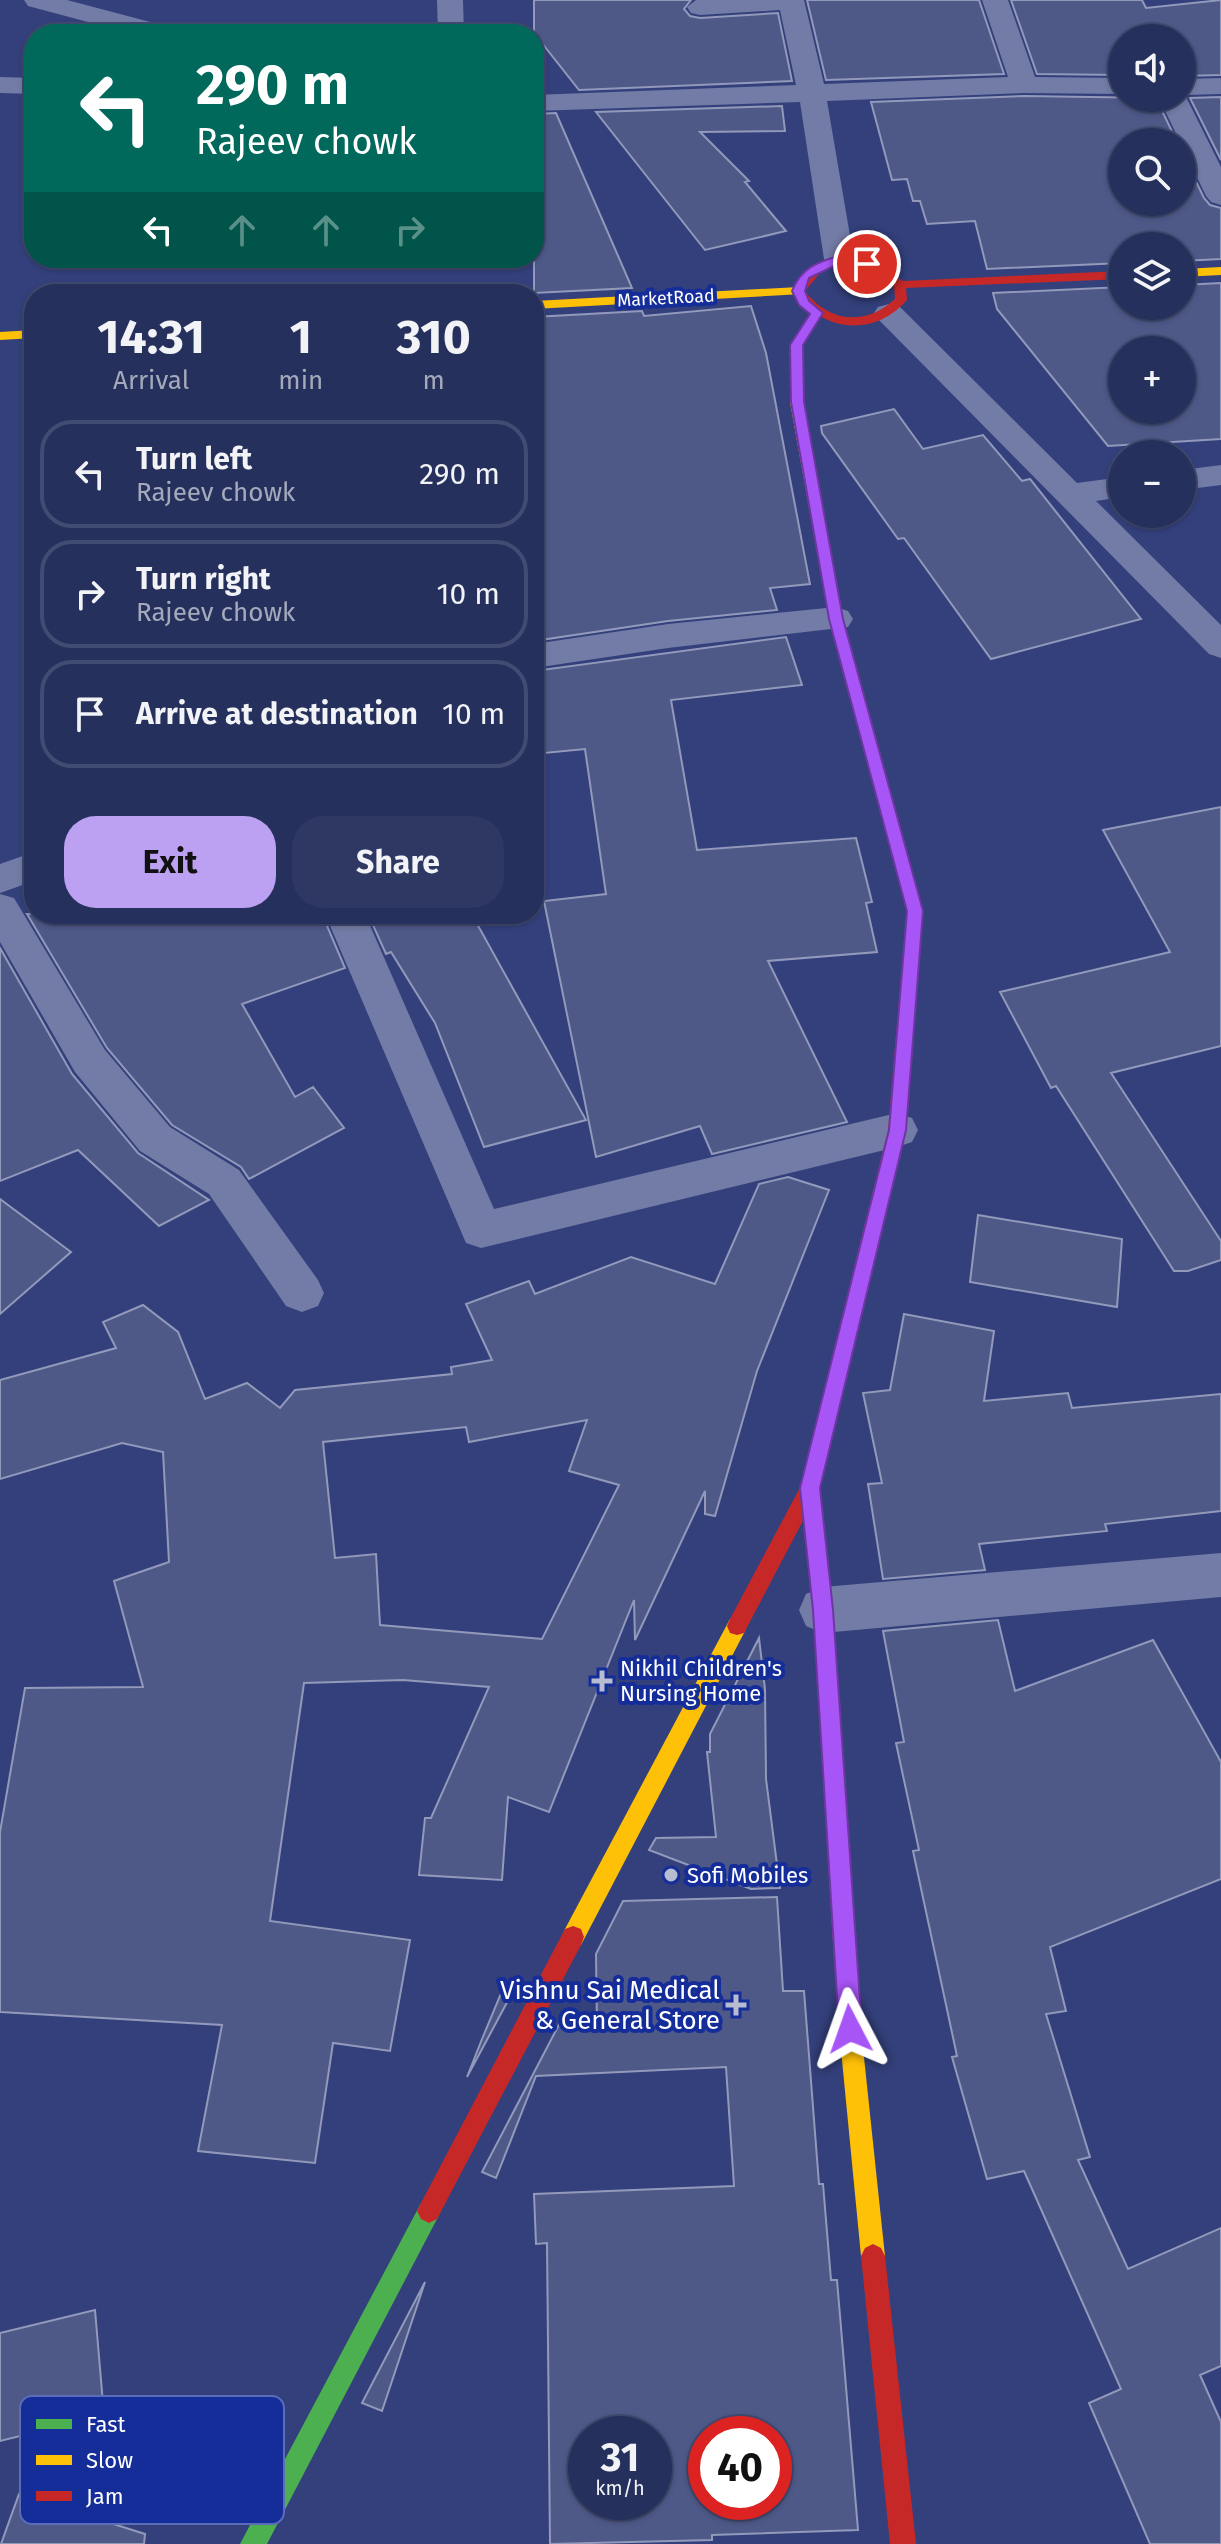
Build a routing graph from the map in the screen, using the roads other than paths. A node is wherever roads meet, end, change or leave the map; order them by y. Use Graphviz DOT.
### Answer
graph roads {
  1 [pos="37,0"];
  2 [pos="450,0"];
  3 [pos="792,0"];
  4 [pos="995,0"];
  5 [pos="700,7"];
  6 [pos="127,24"];
  7 [pos="451,24"];
  8 [pos="0,85"];
  9 [pos="1024,85"];
  10 [pos="24,86"];
  11 [pos="1108,86"];
  12 [pos="1221,86"];
  13 [pos="1196,87"];
  14 [pos="812,93"];
  15 [pos="544,103"];
  16 [pos="1180,112"];
  17 [pos="1221,196"];
  18 [pos="839,259"];
  19 [pos="1221,271"];
  20 [pos="1196,272"];
  21 [pos="1108,276"];
  22 [pos="799,291"];
  23 [pos="895,299"];
  24 [pos="544,304"];
  25 [pos="816,313"];
  26 [pos="24,335"];
  27 [pos="0,336"];
  28 [pos="1221,475"];
  29 [pos="1196,478"];
  30 [pos="1108,489"];
  31 [pos="1071,494"];
  32 [pos="836,619"];
  33 [pos="1221,646"];
  34 [pos="544,655"];
  35 [pos="24,870"];
  36 [pos="0,879"];
  37 [pos="0,908"];
  38 [pos="349,924"];
  39 [pos="897,1130"];
  40 [pos="302,1293"];
  41 [pos="810,1488"];
  42 [pos="1221,1575"];
  43 [pos="823,1610"];
  44 [pos="284,2485"];
  45 [pos="264,2524"];
  46 [pos="253,2544"];
  47 [pos="903,2544"];
  1 -- 6 [label="street"];
  2 -- 7 [label="street"];
  3 -- 5 [label="street"];
  3 -- 14 [label="street"];
  4 -- 9 [label="street"];
  8 -- 10 [label="street"];
  9 -- 11 [label="street"];
  9 -- 14 [label="street"];
  12 -- 13 [label="street"];
  14 -- 15 [label="street"];
  14 -- 18 [label="street"];
  16 -- 17 [label="street"];
  18 -- 22 [label="street"];
  18 -- 23 [label="street"];
  19 -- 20 [label="street"];
  21 -- 23 [label="street"];
  22 -- 24 [label="street, MarketRoad"];
  22 -- 25 [label="street"];
  23 -- 25 [label="street"];
  23 -- 31 [label="street"];
  25 -- 32 [label="street"];
  26 -- 27 [label="street"];
  28 -- 29 [label="street"];
  30 -- 31 [label="street"];
  31 -- 33 [label="street"];
  32 -- 34 [label="street"];
  32 -- 39 [label="street"];
  35 -- 36 [label="street"];
  37 -- 40 [label="street"];
  38 -- 39 [label="street"];
  39 -- 41 [label="street"];
  41 -- 43 [label="street"];
  41 -- 44 [label="street"];
  42 -- 43 [label="street"];
  43 -- 47 [label="street"];
  45 -- 46 [label="street"];
}
